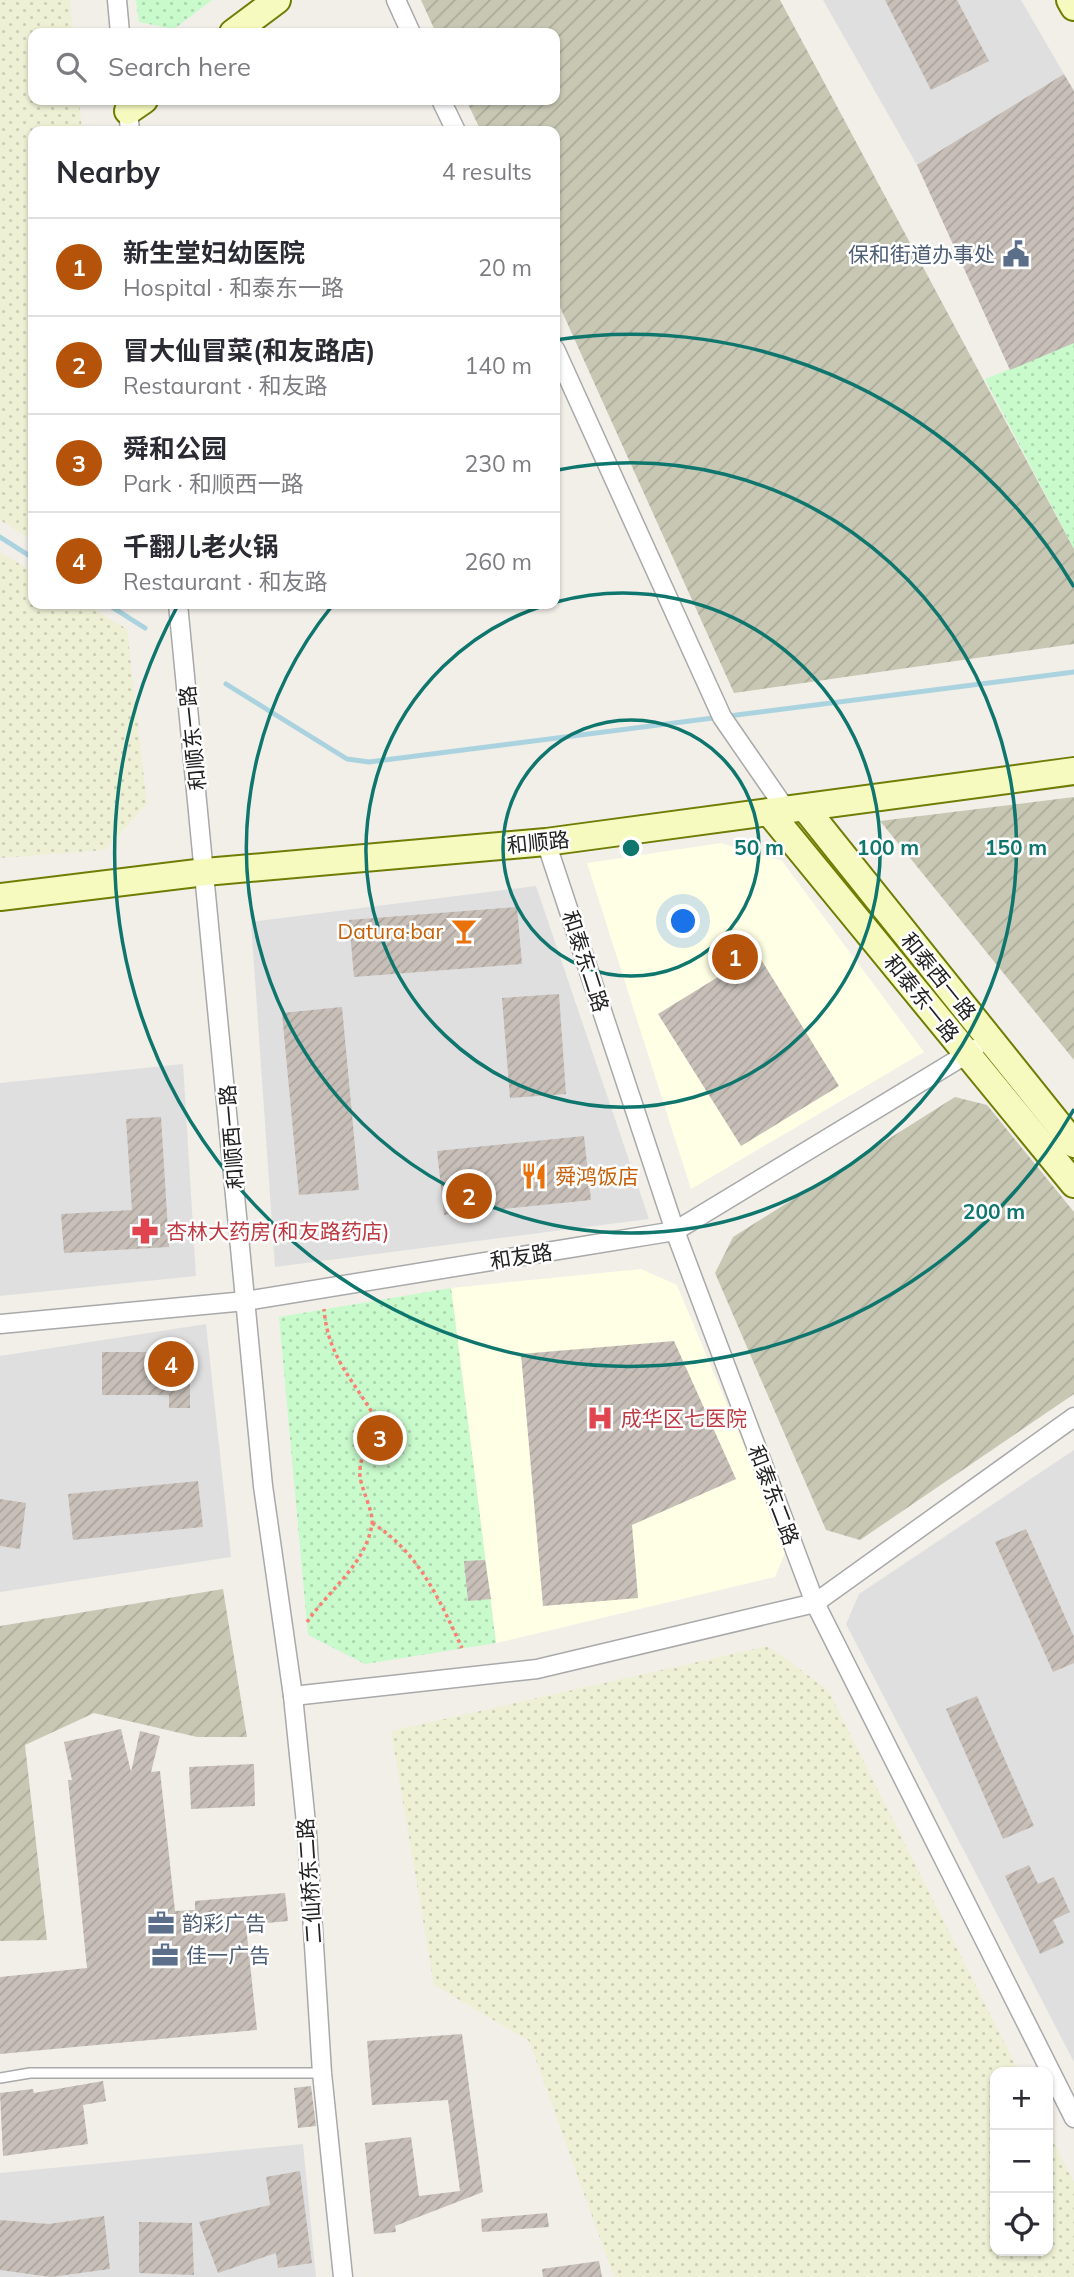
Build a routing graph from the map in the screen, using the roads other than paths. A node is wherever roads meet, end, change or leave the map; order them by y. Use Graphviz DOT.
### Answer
graph roads {
  1 [pos="117,0"];
  2 [pos="277,0"];
  3 [pos="396,0"];
  4 [pos="1070,0"];
  5 [pos="1074,7"];
  6 [pos="120,28"];
  7 [pos="240,28"];
  8 [pos="409,28"];
  9 [pos="443,105"];
  10 [pos="454,126"];
  11 [pos="560,360"];
  12 [pos="179,609"];
  13 [pos="1074,771"];
  14 [pos="787,810"];
  15 [pos="547,842"];
  16 [pos="205,872"];
  17 [pos="0,897"];
  18 [pos="989,1038"];
  19 [pos="968,1055"];
  20 [pos="1074,1144"];
  21 [pos="1074,1184"];
  22 [pos="675,1231"];
  23 [pos="246,1301"];
  24 [pos="0,1324"];
  25 [pos="1074,1417"];
  26 [pos="263,1486"];
  27 [pos="815,1603"];
  28 [pos="293,1696"];
  29 [pos="322,2073"];
  30 [pos="0,2078"];
  31 [pos="1074,2118"];
  32 [pos="343,2277"];
  1 -- 6 [label="street"];
  2 -- 7 [label="street"];
  3 -- 8 [label="street"];
  4 -- 5 [label="street"];
  9 -- 10 [label="street"];
  11 -- 14 [label="street"];
  12 -- 16 [label="street, 和顺东一路"];
  13 -- 14 [label="street, 和顺路"];
  14 -- 15 [label="street, 和顺路"];
  14 -- 18 [label="street, 和泰西一路"];
  14 -- 19 [label="street, 和泰东一路"];
  15 -- 16 [label="street, 和顺路"];
  15 -- 22 [label="street, 和泰东二路"];
  16 -- 17 [label="street, 和顺路"];
  16 -- 23 [label="street, 和顺西一路"];
  18 -- 19 [label="street, 和友路"];
  18 -- 20 [label="street, 和泰西一路"];
  19 -- 21 [label="street, 和泰东一路"];
  19 -- 22 [label="street, 和友路"];
  22 -- 23 [label="street, 和友路"];
  22 -- 27 [label="street, 和泰东二路"];
  23 -- 24 [label="street, 和友路"];
  23 -- 26 [label="street, 和顺西一路"];
  25 -- 27 [label="street"];
  26 -- 28 [label="street, 二仙桥东二路"];
  27 -- 28 [label="street"];
  27 -- 31 [label="street, 和泰东二路"];
  28 -- 29 [label="street, 二仙桥东二路"];
  29 -- 30 [label="lane"];
  29 -- 32 [label="street, 二仙桥东二路"];
}
